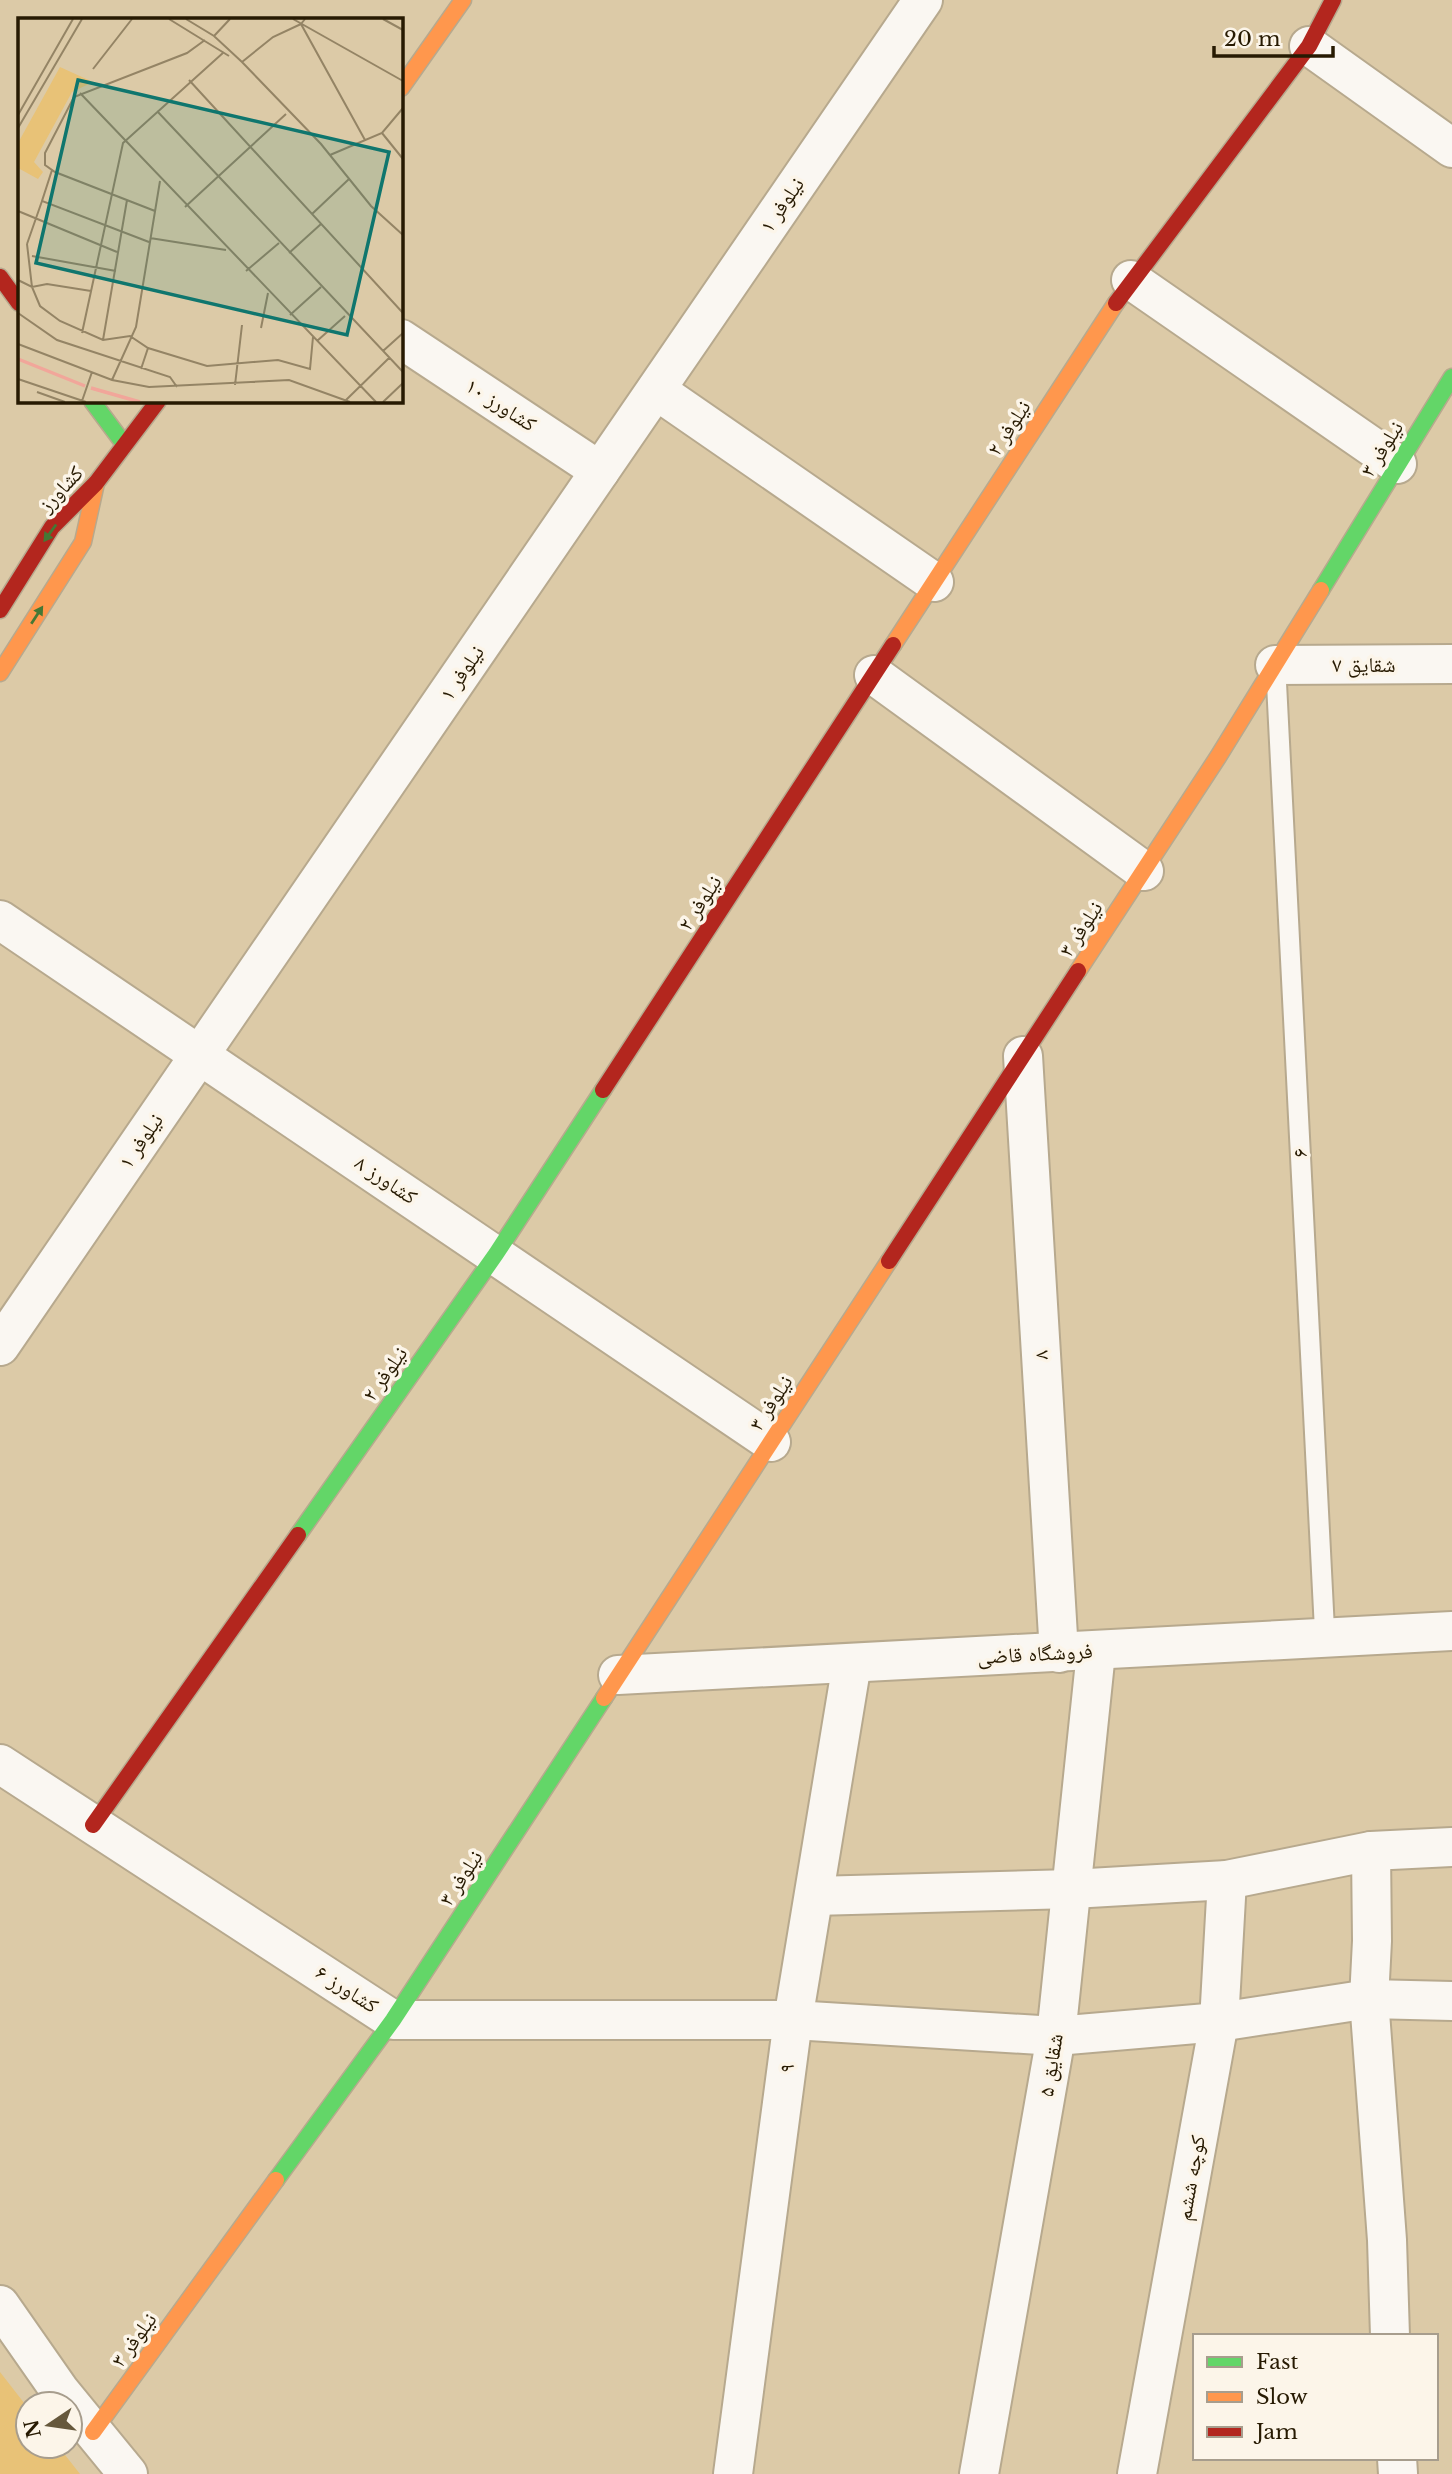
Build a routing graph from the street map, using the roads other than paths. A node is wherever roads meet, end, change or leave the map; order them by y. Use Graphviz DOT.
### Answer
graph roads {
  1 [pos="463,0"];
  2 [pos="923,0"];
  3 [pos="1333,0"];
  4 [pos="1309,46"];
  5 [pos="402,87"];
  6 [pos="1452,148"];
  7 [pos="0,277"];
  8 [pos="1131,280"];
  9 [pos="18,302"];
  10 [pos="402,341"];
  11 [pos="1452,377"];
  12 [pos="656,390"];
  13 [pos="93,402"];
  14 [pos="157,402"];
  15 [pos="124,444"];
  16 [pos="1396,464"];
  17 [pos="600,471"];
  18 [pos="96,483"];
  19 [pos="934,582"];
  20 [pos="0,610"];
  21 [pos="1452,664"];
  22 [pos="1275,666"];
  23 [pos="0,673"];
  24 [pos="874,675"];
  25 [pos="1144,871"];
  26 [pos="0,920"];
  27 [pos="201,1053"];
  28 [pos="1023,1056"];
  29 [pos="496,1254"];
  30 [pos="0,1346"];
  31 [pos="771,1442"];
  32 [pos="1452,1631"];
  33 [pos="1325,1640"];
  34 [pos="1096,1651"];
  35 [pos="1059,1653"];
  36 [pos="852,1663"];
  37 [pos="618,1675"];
  38 [pos="0,1764"];
  39 [pos="93,1825"];
  40 [pos="1452,1847"];
  41 [pos="1370,1851"];
  42 [pos="1227,1880"];
  43 [pos="1072,1889"];
  44 [pos="814,1896"];
  45 [pos="1369,1999"];
  46 [pos="1452,2001"];
  47 [pos="393,2020"];
  48 [pos="793,2020"];
  49 [pos="1219,2022"];
  50 [pos="1056,2036"];
  51 [pos="0,2305"];
  52 [pos="1390,2334"];
  53 [pos="93,2432"];
  54 [pos="128,2474"];
  55 [pos="733,2474"];
  56 [pos="979,2474"];
  57 [pos="1138,2474"];
  1 -- 5 [label="street"];
  2 -- 12 [label="street, نیلوفر ۱"];
  3 -- 4 [label="street, نیلوفر ۲"];
  4 -- 6 [label="street"];
  4 -- 8 [label="street, نیلوفر ۲"];
  7 -- 9 [label="street"];
  8 -- 16 [label="street"];
  8 -- 19 [label="street, نیلوفر ۲"];
  10 -- 17 [label="street, کشاورز ۱۰"];
  11 -- 16 [label="street, نیلوفر ۳"];
  12 -- 17 [label="street, نیلوفر ۱"];
  12 -- 19 [label="street"];
  13 -- 15 [label="street"];
  14 -- 15 [label="street, کشاورز"];
  15 -- 18 [label="street, کشاورز"];
  16 -- 22 [label="street, نیلوفر ۳"];
  17 -- 27 [label="street, نیلوفر ۱"];
  18 -- 20 [label="street, کشاورز, one-way"];
  23 -- 18 [label="street, one-way"];
  19 -- 24 [label="street, نیلوفر ۲"];
  21 -- 22 [label="street, شقایق ۷"];
  22 -- 25 [label="street, نیلوفر ۳"];
  22 -- 33 [label="lane, ۶"];
  24 -- 25 [label="street"];
  24 -- 29 [label="street, نیلوفر ۲"];
  25 -- 28 [label="street, نیلوفر ۳"];
  26 -- 27 [label="street, کشاورز ۸"];
  27 -- 29 [label="street, کشاورز ۸"];
  27 -- 30 [label="street, نیلوفر ۱"];
  28 -- 31 [label="street, نیلوفر ۳"];
  28 -- 35 [label="street, ۸"];
  29 -- 31 [label="street, کشاورز ۸"];
  29 -- 39 [label="street, نیلوفر ۲"];
  31 -- 37 [label="street, نیلوفر ۳"];
  32 -- 33 [label="street, فروشگاه قاضی"];
  33 -- 34 [label="street, فروشگاه قاضی"];
  34 -- 35 [label="street, فروشگاه قاضی"];
  34 -- 43 [label="street, شقایق ۵"];
  35 -- 36 [label="street, فروشگاه قاضی"];
  36 -- 37 [label="street, فروشگاه قاضی"];
  36 -- 44 [label="street, ۹"];
  37 -- 47 [label="street, نیلوفر ۳"];
  38 -- 39 [label="street, کشاورز ۶"];
  39 -- 47 [label="street, کشاورز ۶"];
  40 -- 41 [label="street"];
  41 -- 42 [label="street"];
  41 -- 45 [label="street"];
  42 -- 43 [label="street"];
  42 -- 49 [label="street, کوچه ششم"];
  43 -- 44 [label="street"];
  43 -- 50 [label="street, شقایق ۵"];
  44 -- 48 [label="street, ۹"];
  45 -- 46 [label="street, کشاورز ۶"];
  45 -- 49 [label="street, کشاورز ۶"];
  45 -- 52 [label="street"];
  47 -- 48 [label="street, کشاورز ۶"];
  47 -- 53 [label="street, نیلوفر ۳"];
  48 -- 50 [label="street, کشاورز ۶"];
  48 -- 55 [label="street, ۹"];
  49 -- 50 [label="street, کشاورز ۶"];
  49 -- 57 [label="street, کوچه ششم"];
  50 -- 56 [label="street, شقایق ۵"];
  51 -- 53 [label="street"];
  53 -- 54 [label="street"];
}
